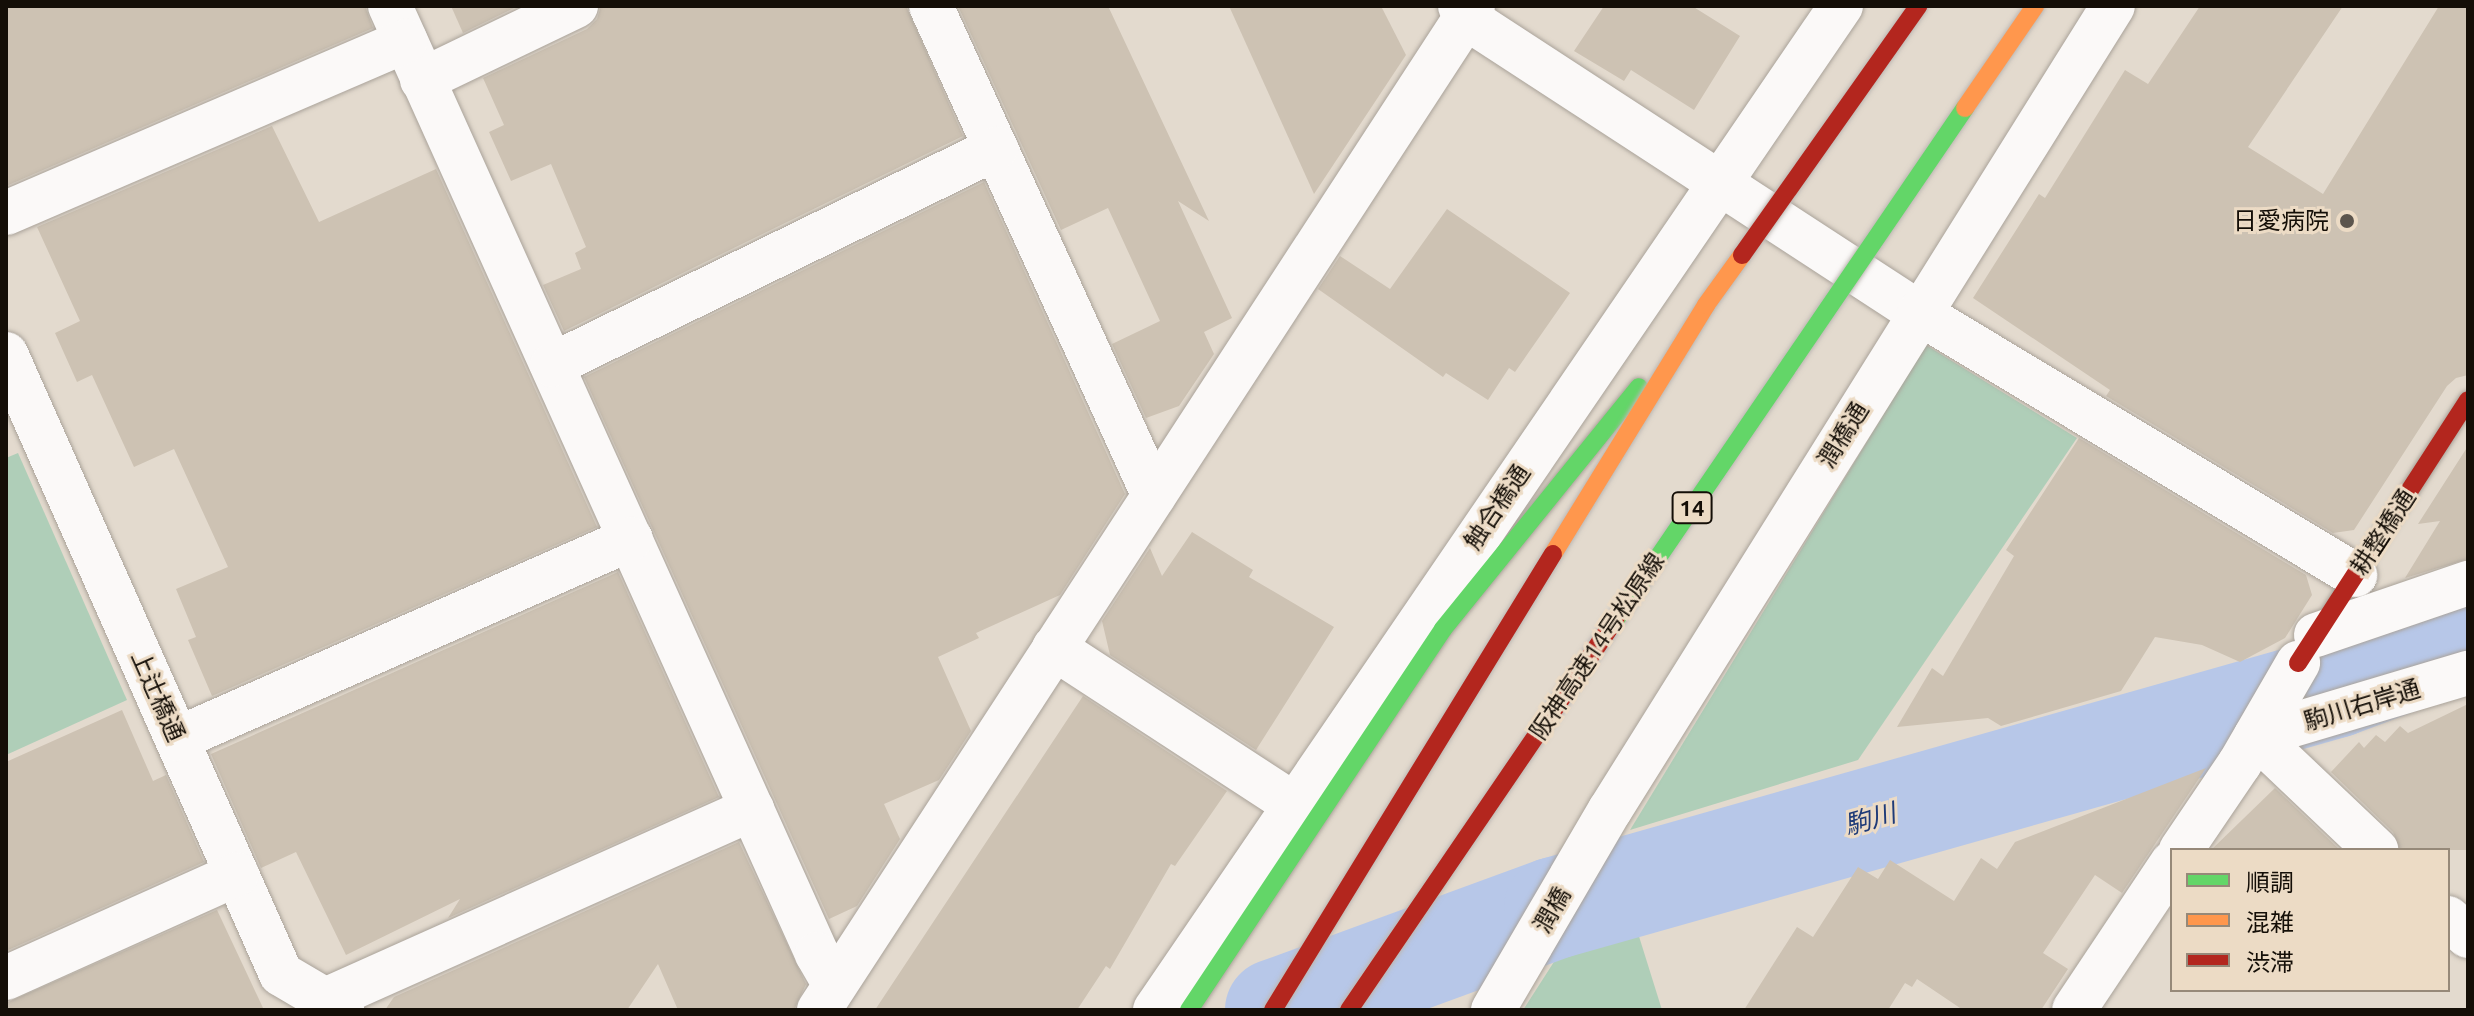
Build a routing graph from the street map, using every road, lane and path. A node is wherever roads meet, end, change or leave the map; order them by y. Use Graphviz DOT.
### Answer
graph roads {
  1 [pos="576,6"];
  2 [pos="931,6"];
  3 [pos="1841,6"];
  4 [pos="1918,6"];
  5 [pos="2035,6"];
  6 [pos="2113,6"];
  7 [pos="1466,10"];
  8 [pos="406,42"];
  9 [pos="996,148"];
  10 [pos="1717,183"];
  11 [pos="6,213"];
  12 [pos="1706,305"];
  13 [pos="1919,313"];
  14 [pos="6,354"];
  15 [pos="552,365"];
  16 [pos="2468,400"];
  17 [pos="1154,496"];
  18 [pos="631,539"];
  19 [pos="2355,575"];
  20 [pos="2468,583"];
  21 [pos="1054,648"];
  22 [pos="2307,649"];
  23 [pos="2468,673"];
  24 [pos="2256,734"];
  25 [pos="177,739"];
  26 [pos="1295,805"];
  27 [pos="752,809"];
  28 [pos="2182,848"];
  29 [pos="2374,848"];
  30 [pos="1577,866"];
  31 [pos="2170,866"];
  32 [pos="237,874"];
  33 [pos="1421,903"];
  34 [pos="2450,920"];
  35 [pos="2468,936"];
  36 [pos="6,978"];
  37 [pos="827,996"];
  38 [pos="334,1005"];
  39 [pos="1155,1010"];
  40 [pos="1189,1010"];
  41 [pos="1273,1010"];
  42 [pos="1349,1010"];
  43 [pos="1372,1010"];
  44 [pos="1493,1010"];
  45 [pos="2074,1010"];
  1 -- 8 [label="street"];
  2 -- 9 [label="street"];
  3 -- 10 [label="street, 触合橋通"];
  4 -- 12 [label="main road, bridge"];
  5 -- 33 [label="main road, 阪神高速14号松原線 / 14, bridge"];
  6 -- 13 [label="street, 潤橋通"];
  7 -- 10 [label="street"];
  7 -- 17 [label="street"];
  8 -- 11 [label="street"];
  8 -- 15 [label="street"];
  9 -- 15 [label="street"];
  9 -- 17 [label="street"];
  10 -- 13 [label="street"];
  10 -- 26 [label="street, 触合橋通"];
  12 -- 40 [label="main road, bridge"];
  12 -- 41 [label="main road, bridge"];
  13 -- 19 [label="street"];
  13 -- 30 [label="street, 潤橋通"];
  14 -- 25 [label="street, 上辻橋通"];
  15 -- 18 [label="street"];
  16 -- 19 [label="main road, 耕整橋通"];
  17 -- 21 [label="street"];
  18 -- 25 [label="street"];
  18 -- 27 [label="street"];
  19 -- 22 [label="main road, 耕整橋通"];
  20 -- 22 [label="street"];
  21 -- 26 [label="street"];
  21 -- 37 [label="street"];
  22 -- 24 [label="street"];
  23 -- 24 [label="street, 駒川右岸通"];
  24 -- 28 [label="street"];
  24 -- 29 [label="street"];
  25 -- 32 [label="street, 上辻橋通"];
  26 -- 39 [label="street, 触合橋通"];
  27 -- 37 [label="street"];
  27 -- 38 [label="street"];
  30 -- 44 [label="street, 潤橋"];
  31 -- 45 [label="street"];
  32 -- 36 [label="street"];
  32 -- 38 [label="street, 上辻橋通"];
  33 -- 42 [label="main road, 阪神高速14号松原線 / 14, bridge"];
  33 -- 43 [label="main road, bridge"];
  34 -- 35 [label="street"];
}
